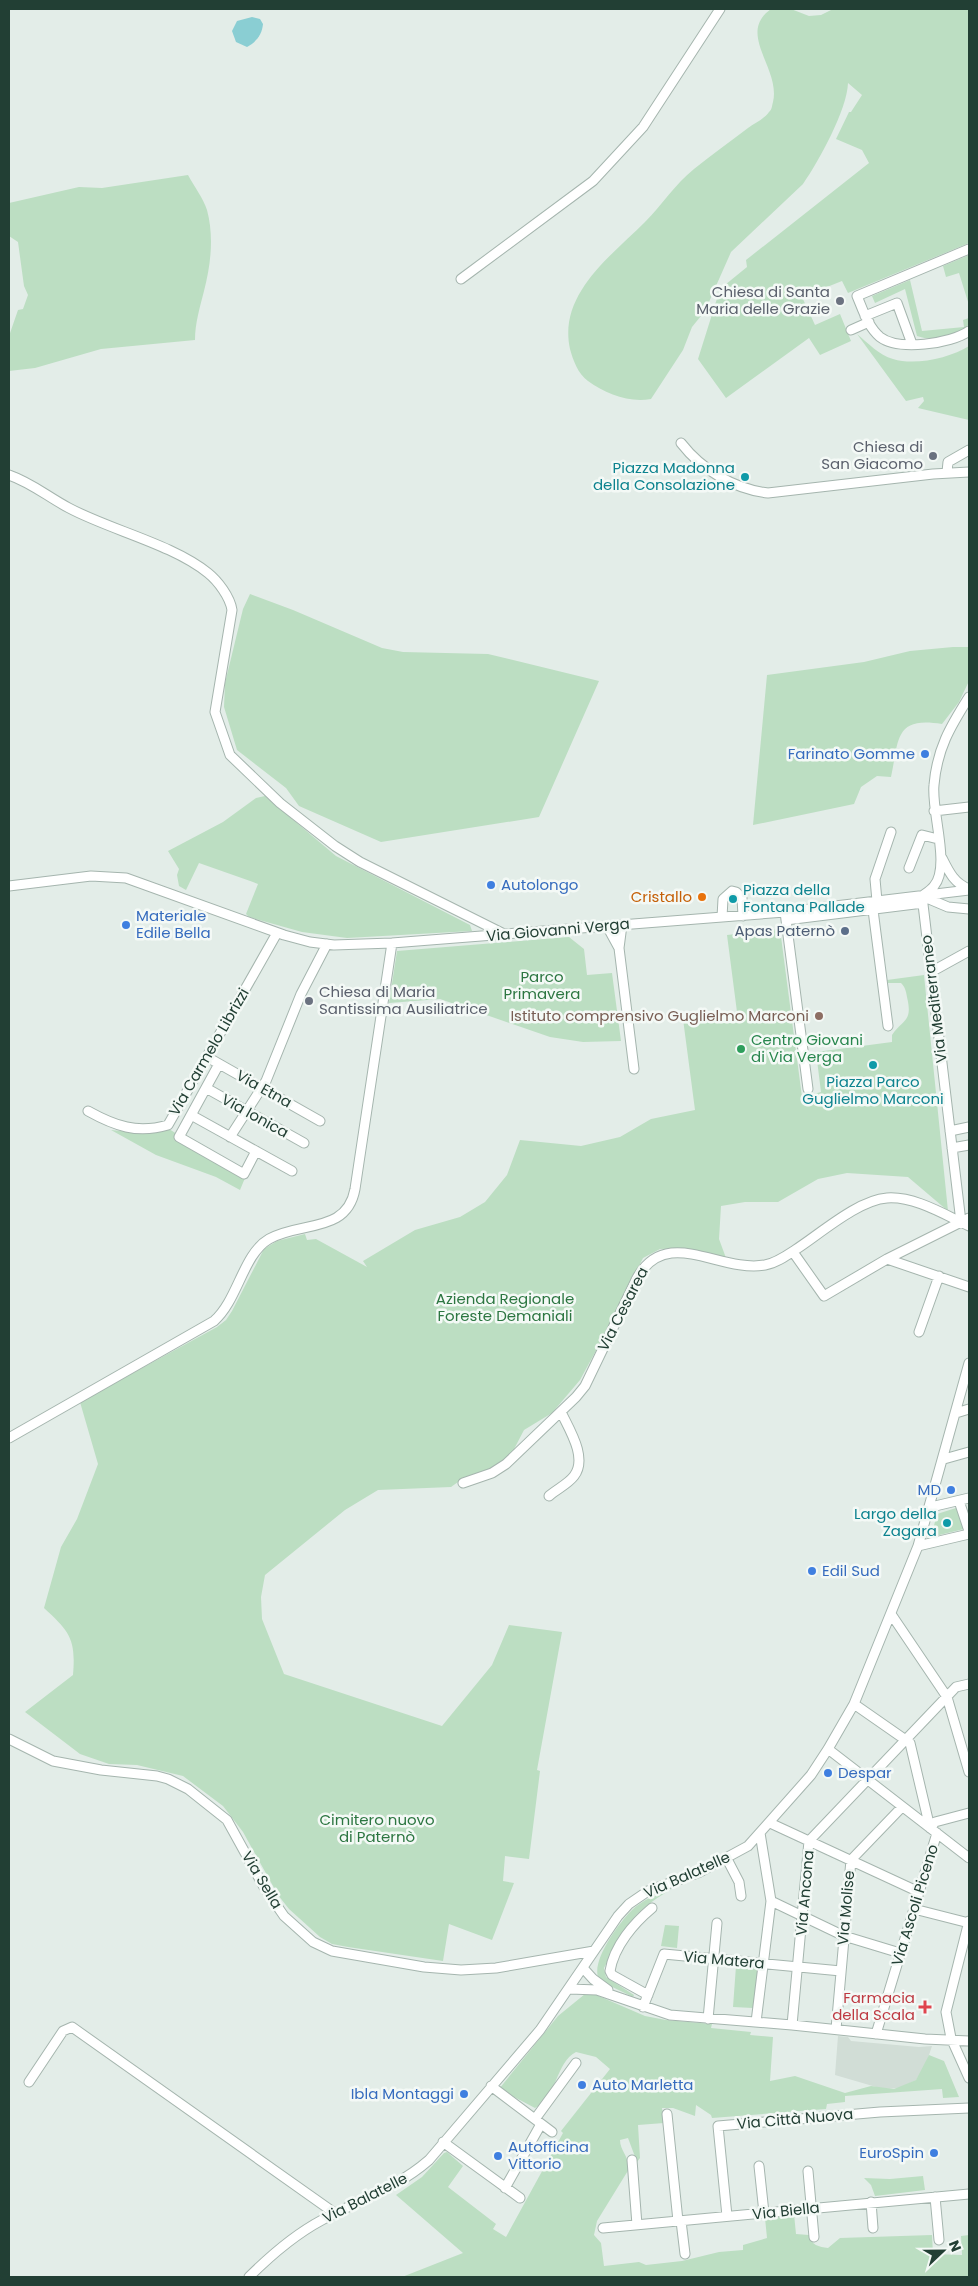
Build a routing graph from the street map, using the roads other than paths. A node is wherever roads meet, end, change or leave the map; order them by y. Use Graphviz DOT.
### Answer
graph roads {
  1 [pos="720,9"];
  2 [pos="969,249"];
  3 [pos="461,279"];
  4 [pos="867,319"];
  5 [pos="851,330"];
  6 [pos="969,331"];
  7 [pos="912,344"];
  8 [pos="681,443"];
  9 [pos="969,450"];
  10 [pos="947,472"];
  11 [pos="969,472"];
  12 [pos="9,476"];
  13 [pos="969,698"];
  14 [pos="969,807"];
  15 [pos="934,811"];
  16 [pos="891,832"];
  17 [pos="938,839"];
  18 [pos="940,851"];
  19 [pos="909,868"];
  20 [pos="9,886"];
  21 [pos="969,889"];
  22 [pos="922,899"];
  23 [pos="875,905"];
  24 [pos="969,909"];
  25 [pos="742,916"];
  26 [pos="786,916"];
  27 [pos="722,917"];
  28 [pos="622,925"];
  29 [pos="607,926"];
  30 [pos="278,933"];
  31 [pos="505,934"];
  32 [pos="392,943"];
  33 [pos="327,944"];
  34 [pos="619,948"];
  35 [pos="969,953"];
  36 [pos="931,972"];
  37 [pos="888,1026"];
  38 [pos="207,1057"];
  39 [pos="219,1064"];
  40 [pos="634,1069"];
  41 [pos="260,1087"];
  42 [pos="206,1088"];
  43 [pos="808,1089"];
  44 [pos="88,1111"];
  45 [pos="246,1111"];
  46 [pos="191,1115"];
  47 [pos="320,1121"];
  48 [pos="969,1127"];
  49 [pos="950,1131"];
  50 [pos="230,1137"];
  51 [pos="304,1143"];
  52 [pos="969,1145"];
  53 [pos="952,1148"];
  54 [pos="256,1152"];
  55 [pos="292,1171"];
  56 [pos="966,1222"];
  57 [pos="793,1252"];
  58 [pos="887,1259"];
  59 [pos="939,1276"];
  60 [pos="969,1287"];
  61 [pos="919,1332"];
  62 [pos="969,1363"];
  63 [pos="969,1409"];
  64 [pos="561,1412"];
  65 [pos="956,1413"];
  66 [pos="9,1438"];
  67 [pos="969,1452"];
  68 [pos="944,1459"];
  69 [pos="463,1483"];
  70 [pos="549,1496"];
  71 [pos="969,1498"];
  72 [pos="959,1500"];
  73 [pos="931,1507"];
  74 [pos="969,1533"];
  75 [pos="918,1546"];
  76 [pos="891,1614"];
  77 [pos="969,1684"];
  78 [pos="947,1696"];
  79 [pos="854,1704"];
  80 [pos="9,1739"];
  81 [pos="906,1739"];
  82 [pos="828,1749"];
  83 [pos="969,1772"];
  84 [pos="868,1780"];
  85 [pos="902,1807"];
  86 [pos="969,1813"];
  87 [pos="770,1823"];
  88 [pos="934,1831"];
  89 [pos="760,1833"];
  90 [pos="809,1841"];
  91 [pos="727,1858"];
  92 [pos="969,1858"];
  93 [pos="850,1860"];
  94 [pos="919,1892"];
  95 [pos="741,1896"];
  96 [pos="771,1901"];
  97 [pos="652,1908"];
  98 [pos="914,1908"];
  99 [pos="803,1915"];
  100 [pos="969,1922"];
  101 [pos="717,1923"];
  102 [pos="844,1936"];
  103 [pos="594,1951"];
  104 [pos="900,1953"];
  105 [pos="714,1959"];
  106 [pos="762,1964"];
  107 [pos="798,1967"];
  108 [pos="584,1968"];
  109 [pos="841,1971"];
  110 [pos="570,1989"];
  111 [pos="648,1995"];
  112 [pos="621,1998"];
  113 [pos="643,2007"];
  114 [pos="708,2019"];
  115 [pos="756,2022"];
  116 [pos="792,2025"];
  117 [pos="836,2029"];
  118 [pos="876,2034"];
  119 [pos="951,2038"];
  120 [pos="969,2041"];
  121 [pos="576,2063"];
  122 [pos="969,2078"];
  123 [pos="29,2082"];
  124 [pos="491,2086"];
  125 [pos="967,2106"];
  126 [pos="667,2114"];
  127 [pos="538,2122"];
  128 [pos="552,2132"];
  129 [pos="444,2142"];
  130 [pos="632,2160"];
  131 [pos="760,2166"];
  132 [pos="808,2171"];
  133 [pos="506,2188"];
  134 [pos="969,2194"];
  135 [pos="935,2197"];
  136 [pos="520,2198"];
  137 [pos="871,2202"];
  138 [pos="812,2208"];
  139 [pos="764,2213"];
  140 [pos="336,2214"];
  141 [pos="727,2216"];
  142 [pos="679,2221"];
  143 [pos="637,2225"];
  144 [pos="603,2228"];
  145 [pos="873,2228"];
  146 [pos="814,2236"];
  147 [pos="939,2240"];
  148 [pos="685,2254"];
  149 [pos="249,2277"];
  1 -- 3 [label="street"];
  2 -- 4 [label="street"];
  4 -- 5 [label="street"];
  4 -- 7 [label="street"];
  4 -- 7 [label="street"];
  6 -- 7 [label="street"];
  8 -- 10 [label="street"];
  9 -- 10 [label="street"];
  10 -- 11 [label="street"];
  12 -- 31 [label="street"];
  13 -- 15 [label="street"];
  14 -- 15 [label="street"];
  15 -- 17 [label="street"];
  16 -- 23 [label="street"];
  17 -- 18 [label="street"];
  17 -- 19 [label="street"];
  18 -- 21 [label="street"];
  18 -- 22 [label="street"];
  20 -- 30 [label="street, Via Giovanni Verga"];
  21 -- 22 [label="street, Via Giovanni Verga"];
  22 -- 23 [label="street, Via Giovanni Verga"];
  22 -- 24 [label="street"];
  22 -- 36 [label="street, Via Mediterraneo"];
  23 -- 26 [label="street, Via Giovanni Verga"];
  23 -- 37 [label="street"];
  25 -- 26 [label="street, Via Giovanni Verga"];
  25 -- 27 [label="street, Via Giovanni Verga"];
  25 -- 27 [label="street"];
  26 -- 43 [label="street"];
  27 -- 28 [label="street, Via Giovanni Verga"];
  28 -- 29 [label="street, Via Giovanni Verga"];
  28 -- 34 [label="street"];
  29 -- 31 [label="street, Via Giovanni Verga"];
  29 -- 34 [label="street"];
  30 -- 33 [label="street, Via Giovanni Verga"];
  30 -- 38 [label="street, Via Carmelo Librizzi"];
  31 -- 32 [label="street, Via Giovanni Verga"];
  32 -- 33 [label="street, Via Giovanni Verga"];
  32 -- 66 [label="street"];
  33 -- 41 [label="street"];
  34 -- 40 [label="street"];
  35 -- 36 [label="street"];
  36 -- 49 [label="street, Via Mediterraneo"];
  38 -- 39 [label="street, Via Etna"];
  38 -- 44 [label="street, Via Carmelo Librizzi"];
  39 -- 41 [label="street, Via Etna"];
  39 -- 42 [label="street"];
  41 -- 45 [label="street"];
  41 -- 47 [label="street, Via Etna"];
  42 -- 45 [label="street, Via Ionica"];
  42 -- 46 [label="street"];
  45 -- 50 [label="street"];
  45 -- 51 [label="street, Via Ionica"];
  46 -- 50 [label="street"];
  46 -- 54 [label="street"];
  48 -- 49 [label="street"];
  49 -- 53 [label="street, Via Mediterraneo"];
  50 -- 54 [label="street"];
  52 -- 53 [label="street"];
  53 -- 56 [label="street, Via Mediterraneo"];
  54 -- 55 [label="street"];
  56 -- 57 [label="street, Via Cesarea"];
  56 -- 58 [label="street"];
  57 -- 58 [label="street"];
  57 -- 64 [label="street, Via Cesarea"];
  58 -- 59 [label="street"];
  59 -- 60 [label="street"];
  59 -- 61 [label="street"];
  62 -- 65 [label="street, Via Balatelle"];
  63 -- 65 [label="street"];
  64 -- 69 [label="street, Via Cesarea"];
  64 -- 70 [label="street"];
  65 -- 68 [label="street, Via Balatelle"];
  67 -- 68 [label="street"];
  68 -- 73 [label="street, Via Balatelle"];
  71 -- 72 [label="street"];
  72 -- 73 [label="street"];
  72 -- 74 [label="street"];
  73 -- 75 [label="street, Via Balatelle"];
  74 -- 75 [label="street"];
  75 -- 76 [label="street, Via Balatelle"];
  76 -- 78 [label="street"];
  76 -- 79 [label="street, Via Balatelle"];
  77 -- 78 [label="street, Via Ancona"];
  78 -- 81 [label="street, Via Ancona"];
  78 -- 83 [label="street"];
  79 -- 81 [label="street"];
  79 -- 82 [label="street, Via Balatelle"];
  80 -- 103 [label="street, Via Sella"];
  81 -- 84 [label="street, Via Ancona"];
  81 -- 88 [label="street"];
  82 -- 84 [label="street"];
  82 -- 87 [label="street, Via Balatelle"];
  84 -- 85 [label="street"];
  84 -- 90 [label="street, Via Ancona"];
  85 -- 88 [label="street"];
  85 -- 93 [label="street, Via Molise"];
  86 -- 88 [label="street"];
  87 -- 89 [label="street, Via Balatelle"];
  87 -- 90 [label="street"];
  88 -- 92 [label="street"];
  88 -- 94 [label="street, Via Ascoli Piceno"];
  89 -- 91 [label="street, Via Balatelle"];
  89 -- 96 [label="street"];
  90 -- 93 [label="street"];
  90 -- 99 [label="street, Via Ancona"];
  91 -- 95 [label="street"];
  91 -- 103 [label="street, Via Balatelle"];
  93 -- 94 [label="street"];
  93 -- 102 [label="street, Via Molise"];
  94 -- 98 [label="street, Via Ascoli Piceno"];
  96 -- 99 [label="street"];
  96 -- 106 [label="street"];
  97 -- 111 [label="street"];
  98 -- 100 [label="street"];
  98 -- 104 [label="street, Via Ascoli Piceno"];
  99 -- 102 [label="street"];
  99 -- 107 [label="street, Via Ancona"];
  100 -- 119 [label="street"];
  101 -- 105 [label="street"];
  102 -- 104 [label="street"];
  102 -- 109 [label="street, Via Molise"];
  103 -- 108 [label="street, Via Balatelle"];
  104 -- 118 [label="street, Via Ascoli Piceno"];
  105 -- 106 [label="street, Via Matera"];
  105 -- 111 [label="street, Via Matera"];
  105 -- 114 [label="street"];
  106 -- 107 [label="street, Via Matera"];
  106 -- 115 [label="street"];
  107 -- 109 [label="street, Via Matera"];
  107 -- 116 [label="street, Via Ancona"];
  108 -- 110 [label="street, Via Balatelle"];
  108 -- 112 [label="street"];
  109 -- 117 [label="street, Via Molise"];
  110 -- 112 [label="street"];
  110 -- 124 [label="street, Via Balatelle"];
  111 -- 113 [label="street, Via Matera"];
  112 -- 113 [label="street"];
  113 -- 114 [label="street"];
  114 -- 115 [label="street"];
  115 -- 116 [label="street"];
  116 -- 117 [label="street"];
  117 -- 118 [label="street"];
  118 -- 119 [label="street"];
  119 -- 120 [label="street"];
  119 -- 122 [label="street"];
  121 -- 127 [label="street"];
  123 -- 140 [label="street"];
  124 -- 127 [label="street"];
  124 -- 129 [label="street, Via Balatelle"];
  125 -- 141 [label="street, Via Città Nuova"];
  126 -- 142 [label="street"];
  127 -- 128 [label="street"];
  127 -- 133 [label="street"];
  129 -- 133 [label="street"];
  129 -- 140 [label="street, Via Balatelle"];
  130 -- 143 [label="street"];
  131 -- 139 [label="street"];
  132 -- 138 [label="street"];
  133 -- 136 [label="street"];
  134 -- 135 [label="street, Via Biella"];
  135 -- 137 [label="street, Via Biella"];
  135 -- 147 [label="street"];
  137 -- 138 [label="street, Via Biella"];
  137 -- 145 [label="street"];
  138 -- 139 [label="street, Via Biella"];
  138 -- 146 [label="street"];
  139 -- 141 [label="street, Via Biella"];
  140 -- 149 [label="street, Via Balatelle"];
  141 -- 142 [label="street, Via Biella"];
  142 -- 143 [label="street, Via Biella"];
  142 -- 148 [label="street"];
  143 -- 144 [label="street, Via Biella"];
}
